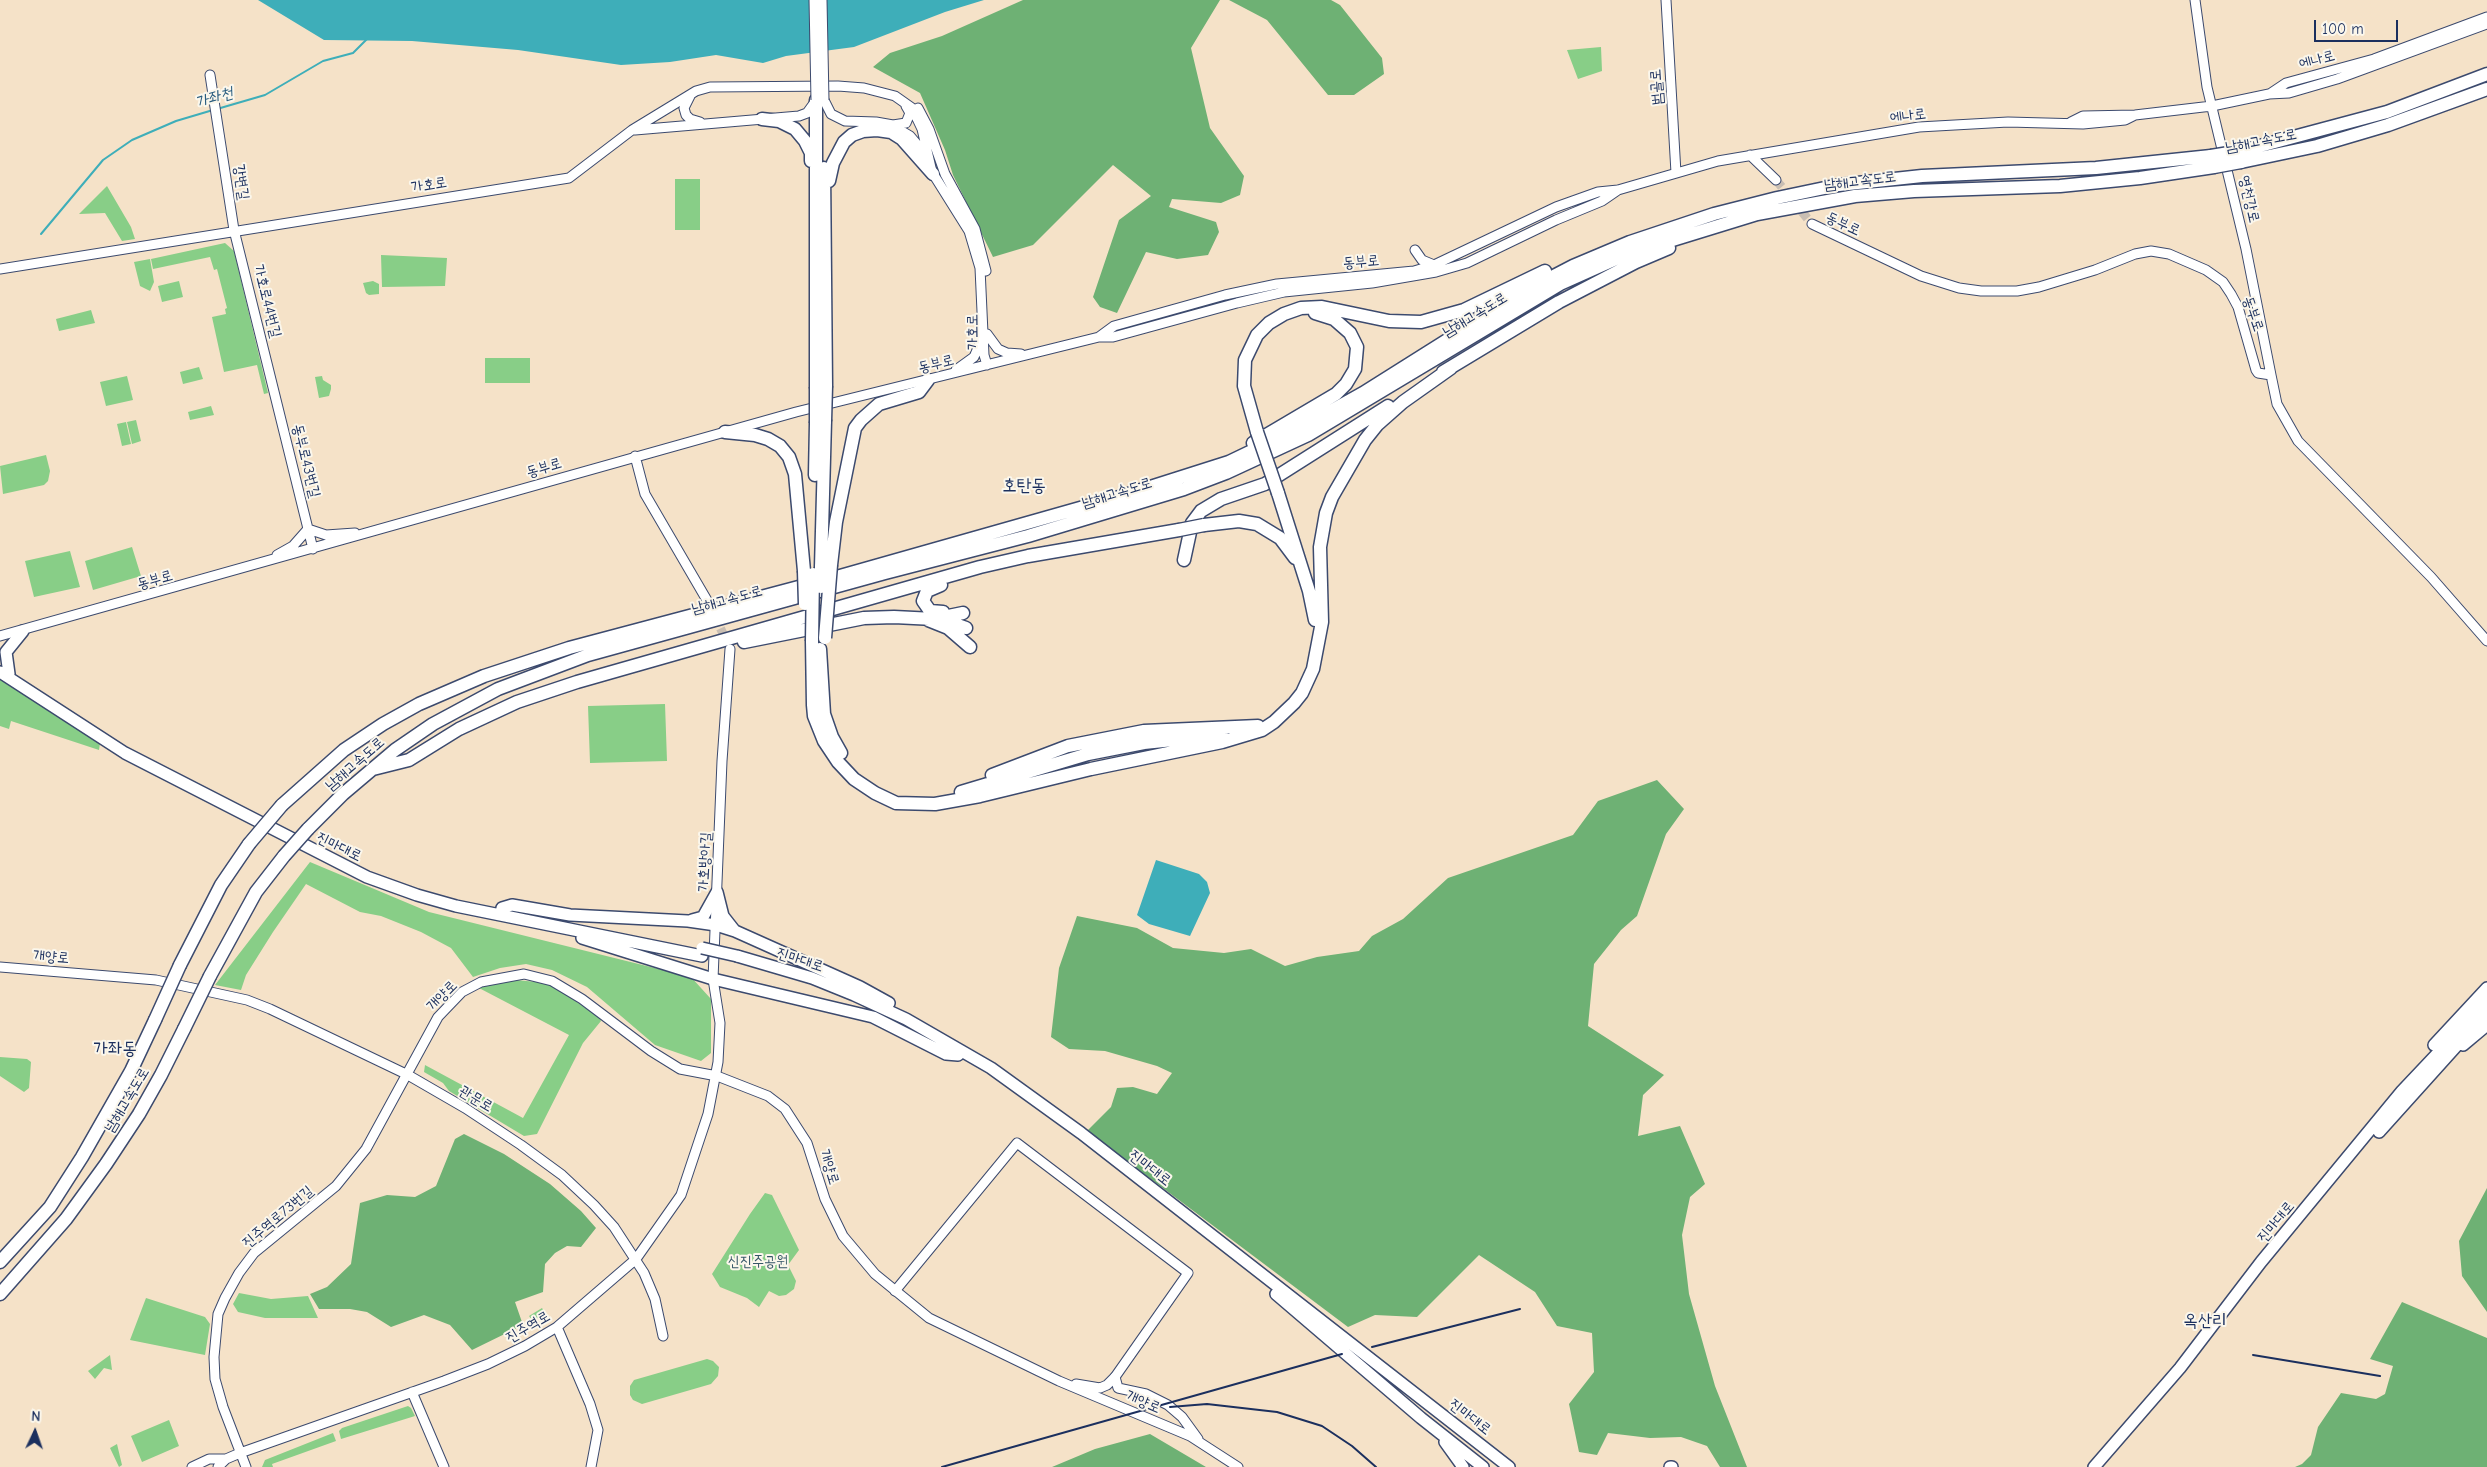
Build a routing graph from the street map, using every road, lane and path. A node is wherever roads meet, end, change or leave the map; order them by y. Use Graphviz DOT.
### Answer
graph roads {
  1 [pos="814,0"];
  2 [pos="822,0"];
  3 [pos="1666,0"];
  4 [pos="2194,0"];
  5 [pos="2487,17"];
  6 [pos="2487,24"];
  7 [pos="2487,74"];
  8 [pos="210,75"];
  9 [pos="838,86"];
  10 [pos="2487,89"];
  11 [pos="691,94"];
  12 [pos="2269,94"];
  13 [pos="895,96"];
  14 [pos="820,100"];
  15 [pos="2212,106"];
  16 [pos="762,119"];
  17 [pos="720,122"];
  18 [pos="893,125"];
  19 [pos="632,130"];
  20 [pos="1750,155"];
  21 [pos="2241,156"];
  22 [pos="928,159"];
  23 [pos="2212,161"];
  24 [pos="1676,173"];
  25 [pos="933,174"];
  26 [pos="1776,180"];
  27 [pos="1618,190"];
  28 [pos="959,199"];
  29 [pos="1757,214"];
  30 [pos="820,217"];
  31 [pos="1812,224"];
  32 [pos="234,230"];
  33 [pos="1415,250"];
  34 [pos="1434,265"];
  35 [pos="1573,266"];
  36 [pos="0,268"];
  37 [pos="985,335"];
  38 [pos="1099,337"];
  39 [pos="1032,355"];
  40 [pos="987,365"];
  41 [pos="1451,368"];
  42 [pos="951,374"];
  43 [pos="2271,376"];
  44 [pos="272,379"];
  45 [pos="928,380"];
  46 [pos="1260,431"];
  47 [pos="725,432"];
  48 [pos="635,456"];
  49 [pos="1229,462"];
  50 [pos="1281,492"];
  51 [pos="308,529"];
  52 [pos="370,532"];
  53 [pos="313,549"];
  54 [pos="1009,560"];
  55 [pos="1184,560"];
  56 [pos="255,566"];
  57 [pos="817,568"];
  58 [pos="708,602"];
  59 [pos="1313,606"];
  60 [pos="924,618"];
  61 [pos="939,618"];
  62 [pos="23,631"];
  63 [pos="0,632"];
  64 [pos="0,636"];
  65 [pos="1319,637"];
  66 [pos="816,640"];
  67 [pos="2487,641"];
  68 [pos="730,650"];
  69 [pos="665,657"];
  70 [pos="817,670"];
  71 [pos="3,671"];
  72 [pos="369,770"];
  73 [pos="717,892"];
  74 [pos="502,908"];
  75 [pos="534,921"];
  76 [pos="688,921"];
  77 [pos="716,925"];
  78 [pos="735,931"];
  79 [pos="702,952"];
  80 [pos="736,960"];
  81 [pos="0,966"];
  82 [pos="713,979"];
  83 [pos="189,987"];
  84 [pos="2487,988"];
  85 [pos="2487,1001"];
  86 [pos="2487,1012"];
  87 [pos="2487,1025"];
  88 [pos="935,1034"];
  89 [pos="958,1055"];
  90 [pos="2435,1068"];
  91 [pos="408,1075"];
  92 [pos="716,1076"];
  93 [pos="2402,1091"];
  94 [pos="636,1259"];
  95 [pos="0,1262"];
  96 [pos="895,1291"];
  97 [pos="0,1294"];
  98 [pos="557,1327"];
  99 [pos="663,1336"];
  100 [pos="1115,1377"];
  101 [pos="1059,1381"];
  102 [pos="1100,1388"];
  103 [pos="1125,1391"];
  104 [pos="412,1392"];
  105 [pos="1421,1418"];
  106 [pos="1201,1443"];
  107 [pos="240,1453"];
  108 [pos="226,1459"];
  109 [pos="192,1467"];
  110 [pos="218,1467"];
  111 [pos="246,1467"];
  112 [pos="444,1467"];
  113 [pos="591,1467"];
  114 [pos="1238,1467"];
  115 [pos="1463,1467"];
  116 [pos="1483,1467"];
  117 [pos="1509,1467"];
  118 [pos="2094,1467"];
  119 [pos="2104,1467"];
  1 -- 14 [label="street, bridge"];
  2 -- 14 [label="street, bridge"];
  3 -- 24 [label="street, 범골로"];
  4 -- 15 [label="street, 영천강로"];
  5 -- 12 [label="street, 에나로"];
  6 -- 12 [label="street, 에나로"];
  7 -- 21 [label="highway, 남해고속도로"];
  8 -- 32 [label="street, 강변길"];
  9 -- 11 [label="street, 가호로"];
  9 -- 13 [label="street, 가호로"];
  9 -- 28 [label="street, 가호로"];
  10 -- 21 [label="highway, 남해고속도로"];
  11 -- 17 [label="street"];
  11 -- 19 [label="street, 가호로"];
  12 -- 15 [label="street, 에나로"];
  13 -- 18 [label="street"];
  13 -- 22 [label="street, 가호로"];
  14 -- 16 [label="street"];
  14 -- 18 [label="street"];
  14 -- 30 [label="highway"];
  15 -- 20 [label="street, 에나로"];
  15 -- 43 [label="street, 영천강로"];
  16 -- 17 [label="street"];
  16 -- 30 [label="highway"];
  17 -- 19 [label="street"];
  18 -- 22 [label="street"];
  19 -- 32 [label="street, 가호로"];
  20 -- 24 [label="street, 동부로"];
  20 -- 26 [label="street"];
  21 -- 23 [label="highway, 남해고속도로, bridge"];
  22 -- 25 [label="street, 가호로"];
  22 -- 28 [label="street"];
  23 -- 29 [label="highway, 남해고속도로"];
  23 -- 35 [label="highway, 남해고속도로"];
  24 -- 27 [label="street, 동부로"];
  25 -- 30 [label="highway"];
  25 -- 37 [label="street, 가호로"];
  27 -- 34 [label="street, 동부로"];
  27 -- 38 [label="street, 동부로"];
  28 -- 37 [label="street, 가호로"];
  29 -- 41 [label="highway"];
  29 -- 72 [label="highway, 남해고속도로"];
  30 -- 57 [label="highway, bridge"];
  31 -- 43 [label="street, 동부로"];
  32 -- 36 [label="street, 가호로"];
  32 -- 44 [label="street, 가호로44번길"];
  33 -- 34 [label="street"];
  34 -- 38 [label="street, 동부로"];
  35 -- 46 [label="highway"];
  35 -- 49 [label="highway, 남해고속도로"];
  37 -- 39 [label="street"];
  37 -- 40 [label="street, 가호로"];
  37 -- 42 [label="street"];
  38 -- 39 [label="street, 동부로"];
  39 -- 40 [label="street, 동부로"];
  40 -- 42 [label="street, 동부로"];
  41 -- 55 [label="highway"];
  41 -- 65 [label="highway"];
  42 -- 45 [label="street, 동부로"];
  43 -- 67 [label="street"];
  44 -- 51 [label="street, 동부로43번길"];
  45 -- 47 [label="street, 동부로"];
  45 -- 57 [label="highway"];
  46 -- 49 [label="highway"];
  46 -- 50 [label="highway, bridge"];
  47 -- 48 [label="street, 동부로"];
  47 -- 57 [label="highway"];
  48 -- 52 [label="street, 동부로"];
  48 -- 58 [label="street"];
  49 -- 95 [label="highway, 남해고속도로, bridge"];
  50 -- 59 [label="highway"];
  50 -- 65 [label="highway"];
  51 -- 52 [label="street"];
  51 -- 53 [label="street, 동부로43번길"];
  51 -- 56 [label="street"];
  52 -- 53 [label="street, 동부로"];
  53 -- 56 [label="street, 동부로"];
  54 -- 59 [label="highway, bridge"];
  54 -- 61 [label="highway"];
  54 -- 69 [label="highway"];
  56 -- 62 [label="street, 동부로"];
  57 -- 66 [label="highway, bridge"];
  57 -- 66 [label="highway, bridge"];
  59 -- 70 [label="highway"];
  60 -- 61 [label="highway"];
  60 -- 61 [label="highway"];
  60 -- 69 [label="highway"];
  62 -- 63 [label="street"];
  62 -- 64 [label="street, 동부로"];
  62 -- 71 [label="highway"];
  65 -- 70 [label="highway"];
  66 -- 70 [label="highway"];
  68 -- 73 [label="street, 가호방아길"];
  69 -- 72 [label="highway"];
  71 -- 74 [label="highway, 진마대로"];
  71 -- 75 [label="highway, 진마대로"];
  72 -- 97 [label="highway, 남해고속도로, bridge"];
  73 -- 76 [label="highway"];
  73 -- 77 [label="street, 가호방아길"];
  73 -- 78 [label="highway"];
  74 -- 76 [label="highway"];
  74 -- 79 [label="highway, 진마대로"];
  75 -- 79 [label="highway, 진마대로"];
  75 -- 82 [label="highway"];
  76 -- 77 [label="highway"];
  77 -- 78 [label="highway"];
  77 -- 82 [label="street, 가호방아길"];
  78 -- 88 [label="highway"];
  79 -- 80 [label="highway, bridge"];
  80 -- 88 [label="highway, 진마대로"];
  80 -- 89 [label="highway, 진마대로"];
  81 -- 83 [label="street, 개양로"];
  82 -- 89 [label="highway"];
  82 -- 92 [label="street, 가호방아길"];
  83 -- 91 [label="street, 관문로"];
  84 -- 93 [label="highway"];
  85 -- 93 [label="highway, 진마대로"];
  86 -- 90 [label="highway, 진마대로"];
  87 -- 90 [label="highway"];
  88 -- 117 [label="highway, 진마대로"];
  89 -- 105 [label="highway, 진마대로"];
  90 -- 119 [label="highway, 진마대로"];
  91 -- 92 [label="street, 개양로"];
  91 -- 94 [label="street, 관문로"];
  91 -- 107 [label="street, 진주역로73번길"];
  92 -- 94 [label="street, 진주역로"];
  92 -- 96 [label="street, 개양로"];
  93 -- 118 [label="highway, 진마대로"];
  94 -- 98 [label="street, 진주역로"];
  94 -- 99 [label="street, 관문로"];
  96 -- 100 [label="street"];
  96 -- 101 [label="street, 개양로"];
  98 -- 104 [label="street, 진주역로"];
  98 -- 113 [label="street"];
  100 -- 102 [label="street"];
  100 -- 103 [label="street"];
  101 -- 102 [label="street"];
  101 -- 106 [label="street, 개양로"];
  102 -- 103 [label="street"];
  103 -- 106 [label="street"];
  104 -- 107 [label="street, 진주역로"];
  104 -- 112 [label="street"];
  105 -- 115 [label="highway"];
  105 -- 116 [label="highway, 진마대로"];
  106 -- 114 [label="street, 개양로"];
  107 -- 108 [label="street, 진주역로"];
  107 -- 111 [label="street, 진주역로73번길"];
  108 -- 109 [label="street, 진주역로"];
  108 -- 110 [label="street, 진주역로"];
}
